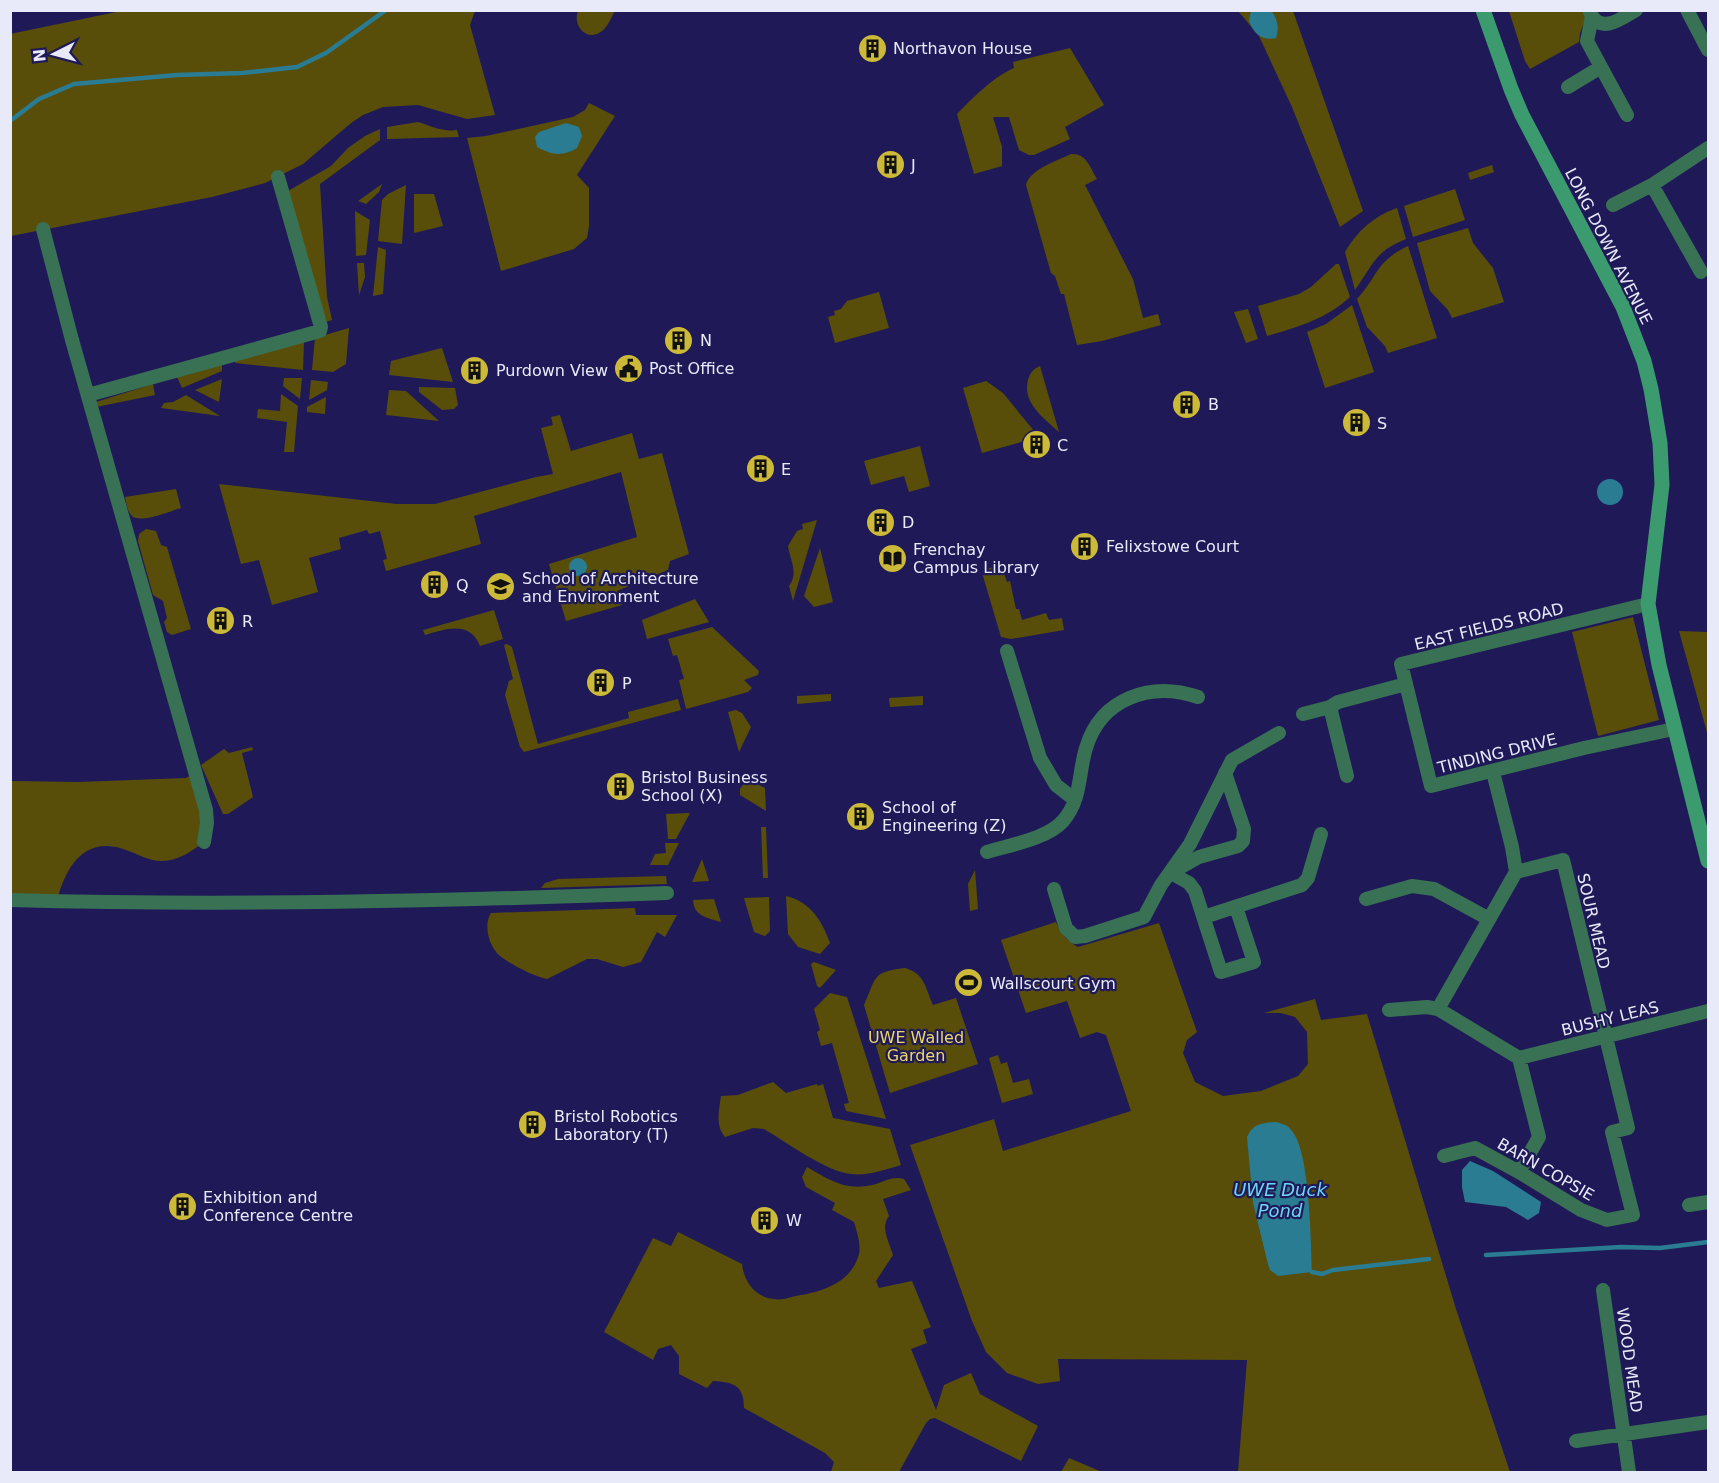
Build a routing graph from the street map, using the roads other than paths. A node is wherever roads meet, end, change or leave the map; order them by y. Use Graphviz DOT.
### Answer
graph roads {
  1 [pos="1483,10"];
  2 [pos="1636,10"];
  3 [pos="1687,10"];
  4 [pos="1590,14"];
  5 [pos="1708,50"];
  6 [pos="1601,67"];
  7 [pos="1568,87"];
  8 [pos="1627,115"];
  9 [pos="1708,148"];
  10 [pos="278,177"];
  11 [pos="1652,185"];
  12 [pos="1613,205"];
  13 [pos="43,229"];
  14 [pos="1701,272"];
  15 [pos="88,395"];
  16 [pos="1648,604"];
  17 [pos="1007,651"];
  18 [pos="1406,684"];
  19 [pos="1198,697"];
  20 [pos="1330,707"];
  21 [pos="1303,714"];
  22 [pos="1674,729"];
  23 [pos="1279,733"];
  24 [pos="1493,772"];
  25 [pos="1225,773"];
  26 [pos="1347,776"];
  27 [pos="1075,800"];
  28 [pos="1322,834"];
  29 [pos="204,843"];
  30 [pos="987,852"];
  31 [pos="1708,861"];
  32 [pos="1516,872"];
  33 [pos="1171,873"];
  34 [pos="1054,889"];
  35 [pos="667,893"];
  36 [pos="1366,899"];
  37 [pos="10,900"];
  38 [pos="1236,907"];
  39 [pos="1204,917"];
  40 [pos="1489,919"];
  41 [pos="1438,1009"];
  42 [pos="1389,1010"];
  43 [pos="1708,1011"];
  44 [pos="1605,1036"];
  45 [pos="1519,1058"];
  46 [pos="1443,1156"];
  47 [pos="1519,1172"];
  48 [pos="1708,1202"];
  49 [pos="1689,1205"];
  50 [pos="1603,1290"];
  51 [pos="1708,1422"];
  52 [pos="1623,1434"];
  53 [pos="1576,1441"];
  54 [pos="1629,1473"];
  1 -- 16 [label="street, LONG DOWN AVENUE"];
  2 -- 4 [label="street"];
  3 -- 5 [label="street"];
  4 -- 6 [label="street"];
  6 -- 7 [label="street"];
  6 -- 8 [label="street"];
  9 -- 11 [label="street"];
  10 -- 15 [label="street"];
  11 -- 12 [label="street"];
  11 -- 14 [label="street"];
  13 -- 15 [label="street"];
  15 -- 29 [label="street"];
  16 -- 18 [label="street, EAST FIELDS ROAD"];
  16 -- 22 [label="street, LONG DOWN AVENUE"];
  17 -- 27 [label="street"];
  18 -- 20 [label="street"];
  18 -- 24 [label="street, TINDING DRIVE"];
  19 -- 27 [label="street"];
  20 -- 21 [label="street"];
  20 -- 26 [label="street"];
  22 -- 24 [label="street, TINDING DRIVE"];
  22 -- 31 [label="street, LONG DOWN AVENUE"];
  23 -- 25 [label="street"];
  24 -- 32 [label="street"];
  25 -- 33 [label="street"];
  25 -- 33 [label="street"];
  27 -- 30 [label="street"];
  28 -- 38 [label="street"];
  32 -- 40 [label="street"];
  32 -- 44 [label="street, SOUR MEAD"];
  33 -- 34 [label="street"];
  33 -- 39 [label="street"];
  35 -- 37 [label="street"];
  36 -- 40 [label="street"];
  38 -- 39 [label="street"];
  38 -- 39 [label="street"];
  40 -- 41 [label="street"];
  41 -- 42 [label="street"];
  41 -- 45 [label="street"];
  43 -- 44 [label="street, BUSHY LEAS"];
  44 -- 45 [label="street, BUSHY LEAS"];
  44 -- 47 [label="street, BARN COPSIE"];
  45 -- 47 [label="street"];
  46 -- 47 [label="street, BARN COPSIE"];
  48 -- 49 [label="street"];
  50 -- 52 [label="street, WOOD MEAD"];
  51 -- 52 [label="street, WOOD MEAD"];
  52 -- 53 [label="street, WOOD MEAD"];
  52 -- 54 [label="street, WOOD MEAD"];
}
